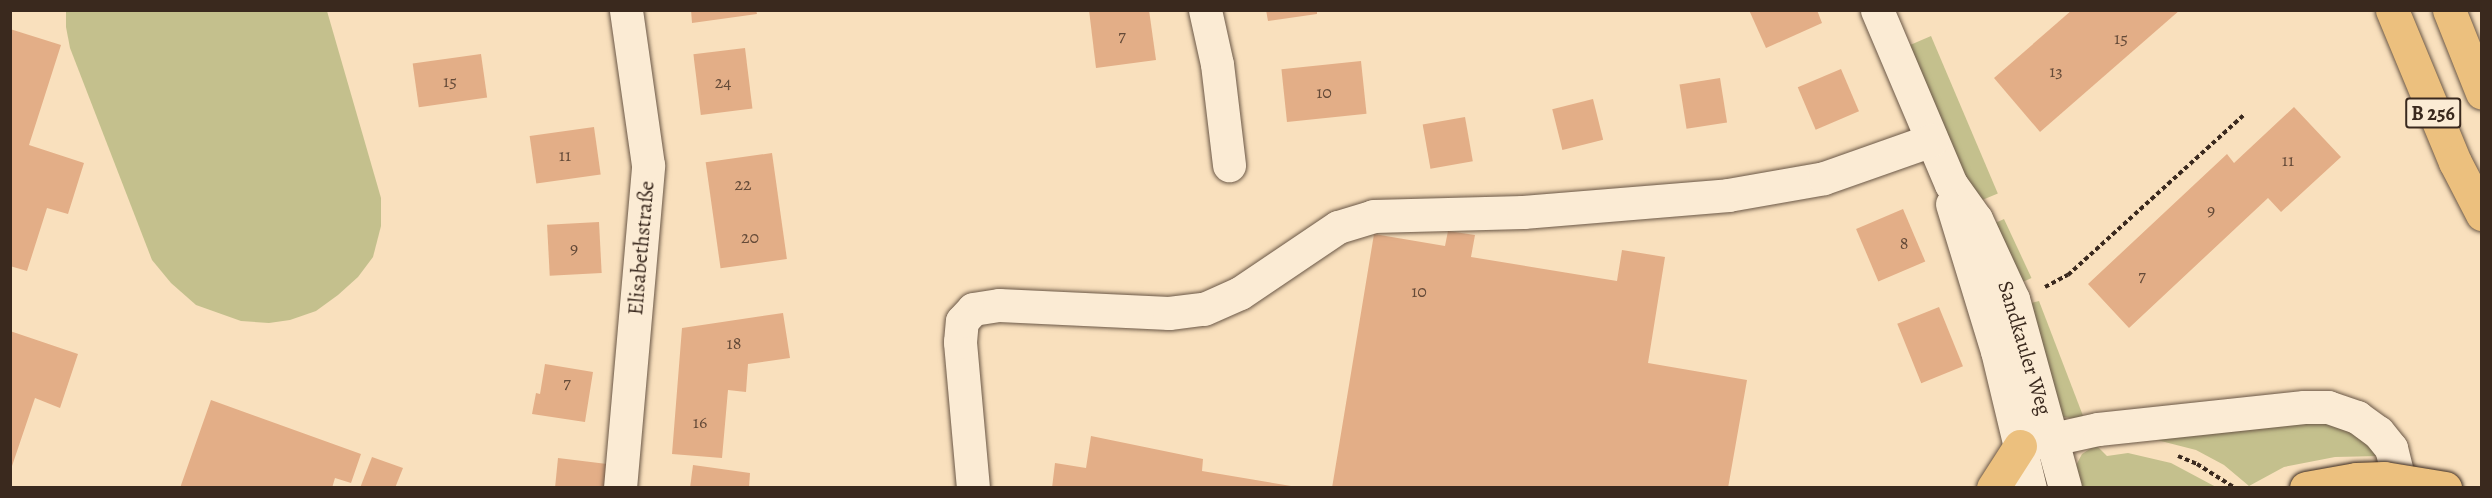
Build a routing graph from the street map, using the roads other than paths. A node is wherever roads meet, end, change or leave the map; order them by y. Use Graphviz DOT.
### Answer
graph roads {
  1 [pos="626,10"];
  2 [pos="1205,10"];
  3 [pos="1877,10"];
  4 [pos="2392,10"];
  5 [pos="2449,10"];
  6 [pos="2481,93"];
  7 [pos="1932,140"];
  8 [pos="1229,165"];
  9 [pos="1951,184"];
  10 [pos="2481,213"];
  11 [pos="2052,439"];
  12 [pos="2020,446"];
  13 [pos="620,488"];
  14 [pos="973,488"];
  15 [pos="1993,488"];
  16 [pos="2030,488"];
  17 [pos="2065,488"];
  18 [pos="2306,488"];
  19 [pos="2401,488"];
  20 [pos="2445,488"];
  1 -- 13 [label="street, Elisabethstraße"];
  2 -- 8 [label="street"];
  3 -- 7 [label="street, Sandkauler Weg"];
  4 -- 10 [label="highway, B 256"];
  5 -- 6 [label="highway, B 256"];
  7 -- 9 [label="street, Sandkauler Weg"];
  7 -- 14 [label="street"];
  9 -- 11 [label="street, Sandkauler Weg"];
  9 -- 12 [label="street, Sandkauler Weg"];
  11 -- 12 [label="street"];
  11 -- 17 [label="street, Sandkauler Weg"];
  11 -- 19 [label="street"];
  12 -- 15 [label="highway"];
  12 -- 16 [label="street, Sandkauler Weg"];
  18 -- 20 [label="highway, bridge"];
}
